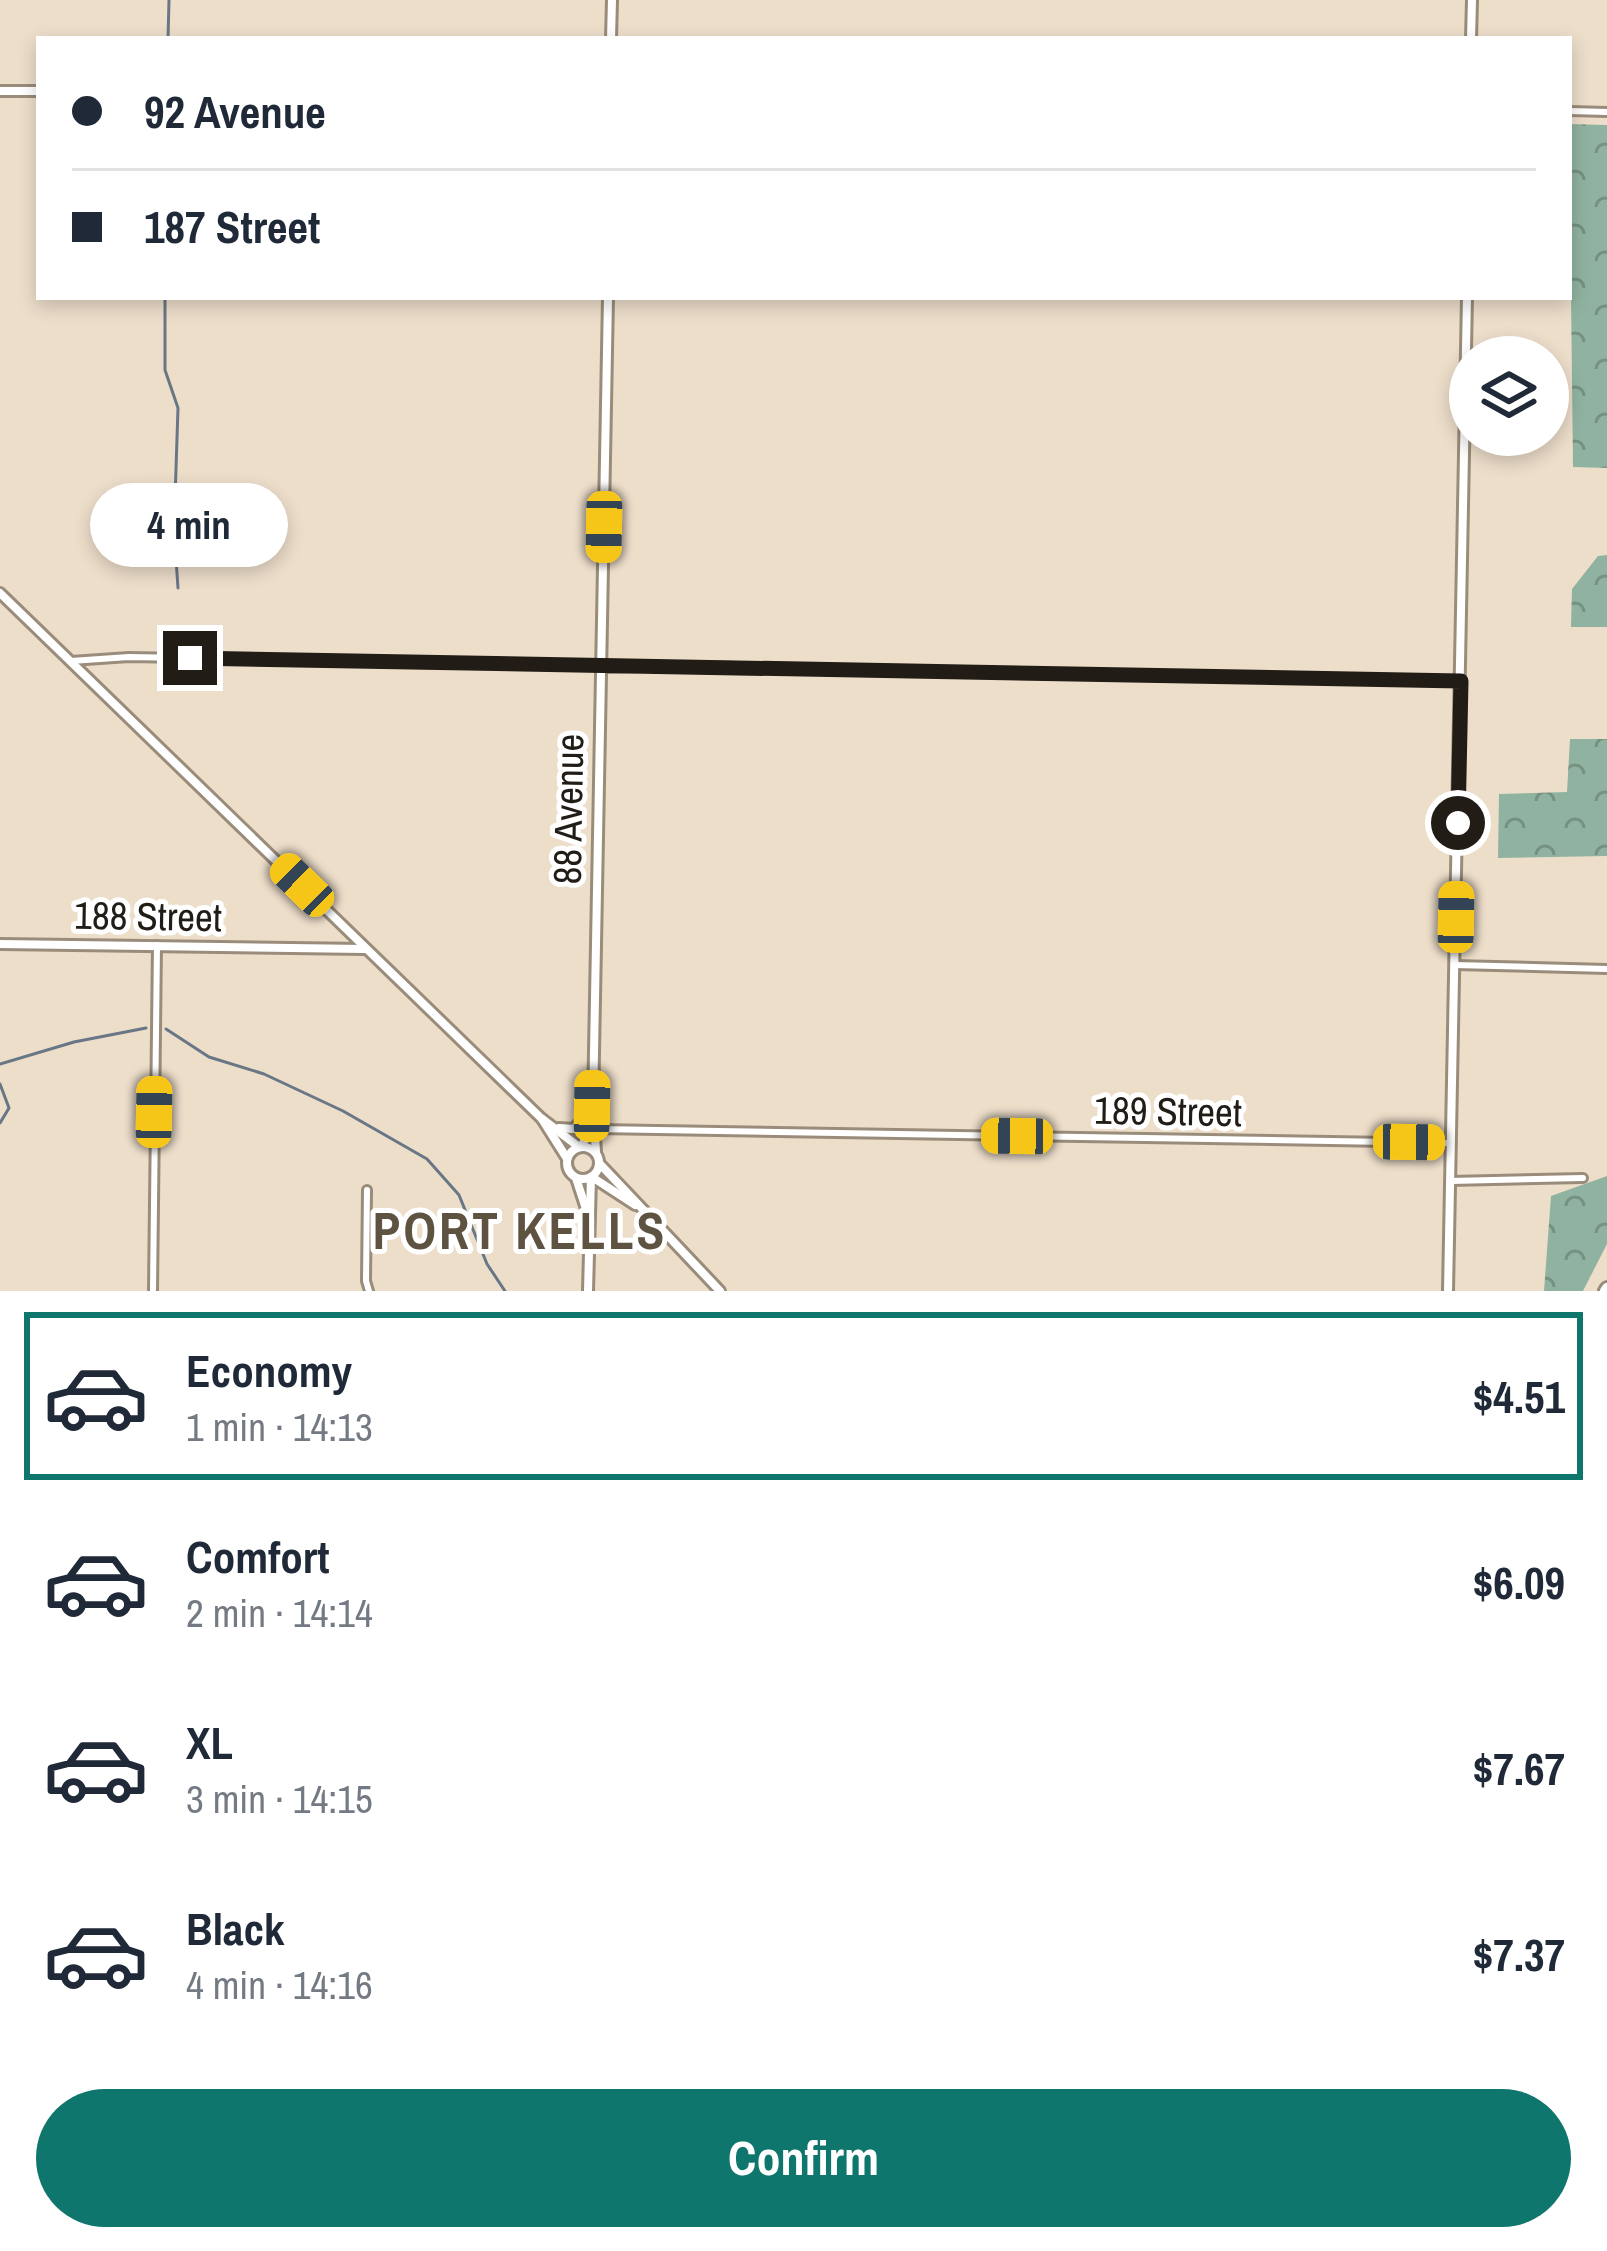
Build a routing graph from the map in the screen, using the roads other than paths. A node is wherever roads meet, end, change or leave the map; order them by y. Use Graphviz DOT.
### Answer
graph roads {
  1 [pos="612,0"];
  2 [pos="1472,0"];
  3 [pos="611,36"];
  4 [pos="1471,36"];
  5 [pos="0,91"];
  6 [pos="36,91"];
  7 [pos="1572,111"];
  8 [pos="1607,112"];
  9 [pos="608,300"];
  10 [pos="1468,300"];
  11 [pos="0,593"];
  12 [pos="71,662"];
  13 [pos="602,666"];
  14 [pos="1461,681"];
  15 [pos="0,944"];
  16 [pos="157,945"];
  17 [pos="368,949"];
  18 [pos="1455,964"];
  19 [pos="1607,969"];
  20 [pos="591,1108"];
  21 [pos="541,1118"];
  22 [pos="556,1128"];
  23 [pos="596,1129"];
  24 [pos="1451,1143"];
  25 [pos="580,1147"];
  26 [pos="597,1158"];
  27 [pos="567,1162"];
  28 [pos="574,1176"];
  29 [pos="591,1177"];
  30 [pos="1583,1178"];
  31 [pos="1450,1181"];
  32 [pos="614,1189"];
  33 [pos="367,1190"];
  34 [pos="592,1205"];
  35 [pos="636,1205"];
  36 [pos="589,1216"];
  37 [pos="153,1291"];
  38 [pos="369,1291"];
  39 [pos="588,1291"];
  40 [pos="720,1291"];
  41 [pos="1448,1291"];
  1 -- 3 [label="main road"];
  2 -- 4 [label="main road"];
  5 -- 6 [label="main road"];
  7 -- 8 [label="street"];
  9 -- 13 [label="main road, 88 Avenue"];
  10 -- 14 [label="main road"];
  11 -- 12 [label="main road"];
  12 -- 13 [label="street"];
  12 -- 17 [label="main road"];
  13 -- 14 [label="street"];
  13 -- 20 [label="main road, 88 Avenue"];
  14 -- 18 [label="main road"];
  15 -- 16 [label="main road, 188 Street"];
  16 -- 17 [label="main road, 188 Street"];
  16 -- 37 [label="street"];
  17 -- 21 [label="main road"];
  18 -- 19 [label="street"];
  18 -- 24 [label="main road"];
  20 -- 22 [label="main road"];
  20 -- 23 [label="main road, 88 Avenue"];
  20 -- 25 [label="main road, 88 Avenue"];
  21 -- 22 [label="main road"];
  21 -- 27 [label="main road"];
  22 -- 25 [label="main road"];
  23 -- 24 [label="street, 189 Street"];
  23 -- 26 [label="main road, 88 Avenue"];
  24 -- 31 [label="main road"];
  25 -- 26 [label="main road"];
  25 -- 27 [label="main road"];
  26 -- 29 [label="main road"];
  26 -- 35 [label="main road"];
  27 -- 28 [label="main road"];
  28 -- 29 [label="main road"];
  28 -- 36 [label="main road"];
  29 -- 32 [label="main road"];
  29 -- 34 [label="main road"];
  30 -- 31 [label="street"];
  31 -- 41 [label="main road"];
  32 -- 34 [label="main road"];
  32 -- 35 [label="main road"];
  33 -- 38 [label="street"];
  34 -- 36 [label="main road"];
  35 -- 40 [label="main road"];
  36 -- 39 [label="main road"];
}
